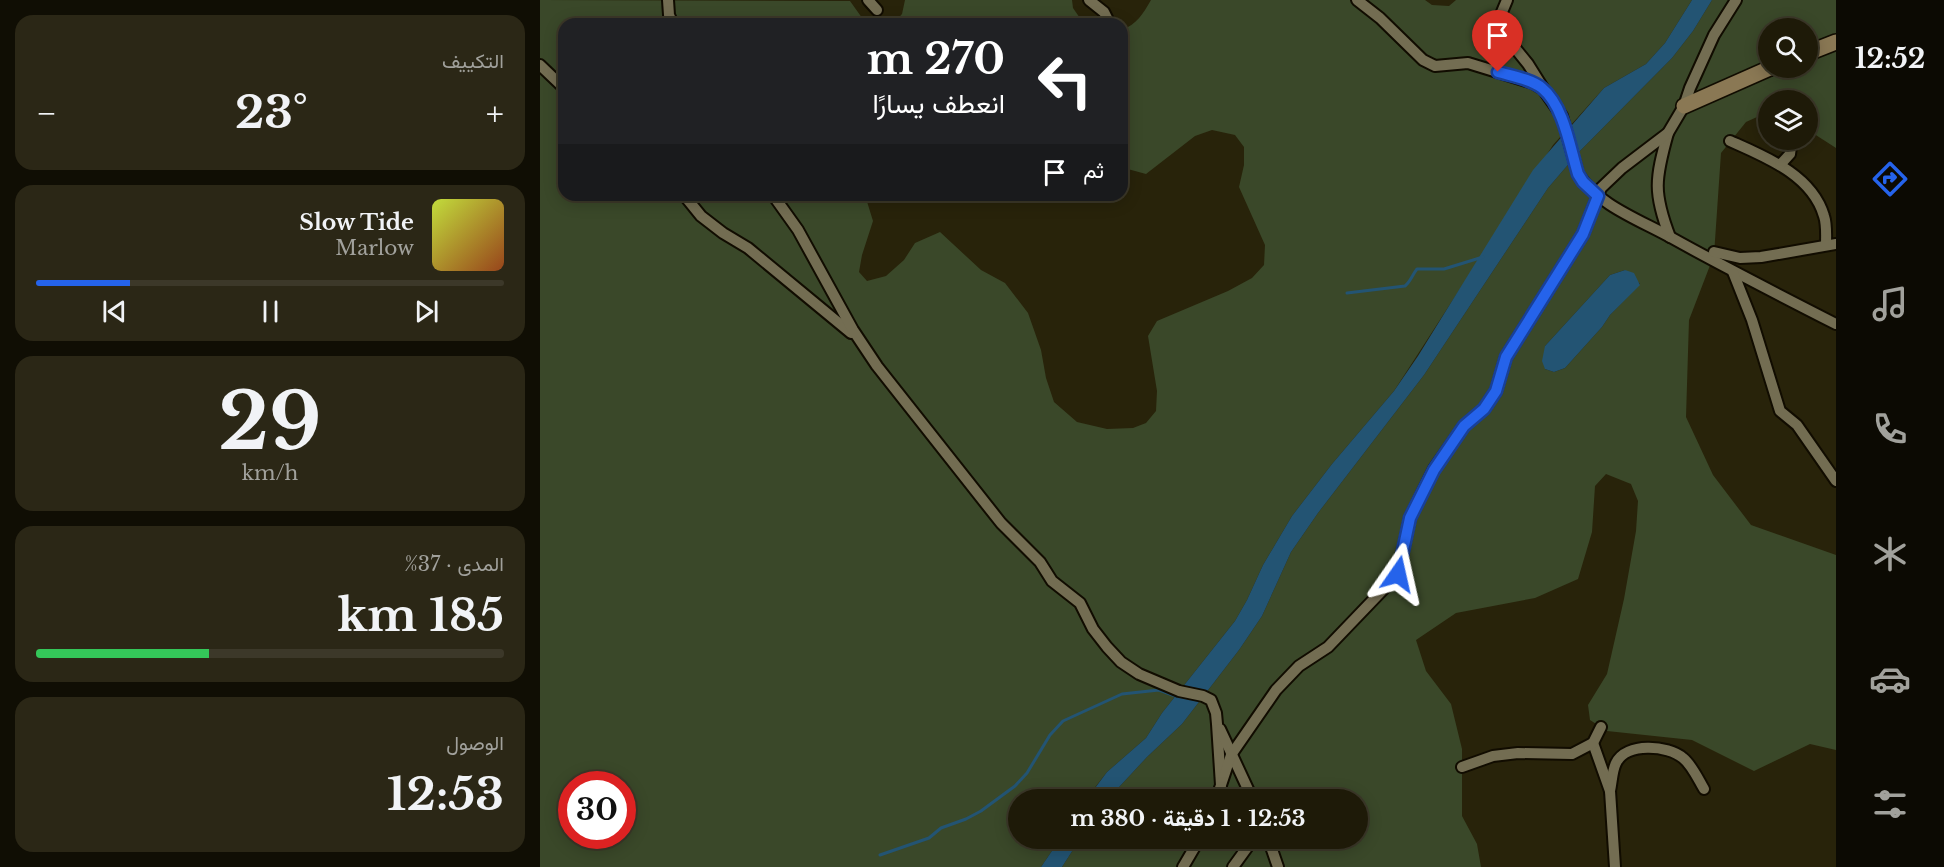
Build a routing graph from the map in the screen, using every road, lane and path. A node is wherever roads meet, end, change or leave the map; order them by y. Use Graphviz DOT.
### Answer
graph roads {
  1 [pos="668,0"];
  2 [pos="868,0"];
  3 [pos="1089,0"];
  4 [pos="1357,0"];
  5 [pos="1507,0"];
  6 [pos="1736,0"];
  7 [pos="877,10"];
  8 [pos="670,18"];
  9 [pos="1107,18"];
  10 [pos="1836,42"];
  11 [pos="1818,48"];
  12 [pos="540,65"];
  13 [pos="1758,73"];
  14 [pos="558,82"];
  15 [pos="1543,89"];
  16 [pos="1684,106"];
  17 [pos="1668,133"];
  18 [pos="1730,141"];
  19 [pos="1791,150"];
  20 [pos="1780,165"];
  21 [pos="1598,196"];
  22 [pos="689,201"];
  23 [pos="777,201"];
  24 [pos="1670,237"];
  25 [pos="1831,244"];
  26 [pos="1714,252"];
  27 [pos="1732,272"];
  28 [pos="1836,324"];
  29 [pos="860,341"];
  30 [pos="1836,481"];
  31 [pos="1217,724"];
  32 [pos="1601,727"];
  33 [pos="1593,743"];
  34 [pos="1231,755"];
  35 [pos="1462,767"];
  36 [pos="1221,785"];
  37 [pos="1220,789"];
  38 [pos="1248,789"];
  39 [pos="1704,789"];
  40 [pos="1610,791"];
  41 [pos="1194,849"];
  42 [pos="1246,849"];
  43 [pos="1272,849"];
  44 [pos="1183,867"];
  45 [pos="1233,867"];
  46 [pos="1278,867"];
  47 [pos="1615,867"];
  1 -- 8 [label="street"];
  2 -- 7 [label="street"];
  3 -- 9 [label="street"];
  4 -- 15 [label="street"];
  5 -- 15 [label="street"];
  6 -- 16 [label="street"];
  10 -- 11 [label="main road"];
  12 -- 14 [label="street"];
  13 -- 16 [label="main road"];
  15 -- 21 [label="street"];
  16 -- 17 [label="street"];
  17 -- 21 [label="street"];
  17 -- 24 [label="street"];
  18 -- 20 [label="street"];
  19 -- 20 [label="street"];
  20 -- 25 [label="street"];
  21 -- 24 [label="street"];
  21 -- 34 [label="street"];
  22 -- 29 [label="street"];
  23 -- 29 [label="street"];
  24 -- 27 [label="street"];
  25 -- 26 [label="street"];
  27 -- 28 [label="street"];
  27 -- 30 [label="street"];
  29 -- 31 [label="street"];
  31 -- 34 [label="street"];
  31 -- 36 [label="street"];
  32 -- 33 [label="street"];
  33 -- 35 [label="street"];
  33 -- 40 [label="street"];
  34 -- 36 [label="street"];
  34 -- 38 [label="street"];
  36 -- 37 [label="street"];
  39 -- 40 [label="street"];
  40 -- 47 [label="street"];
  41 -- 44 [label="street"];
  42 -- 45 [label="street"];
  43 -- 46 [label="street"];
}
